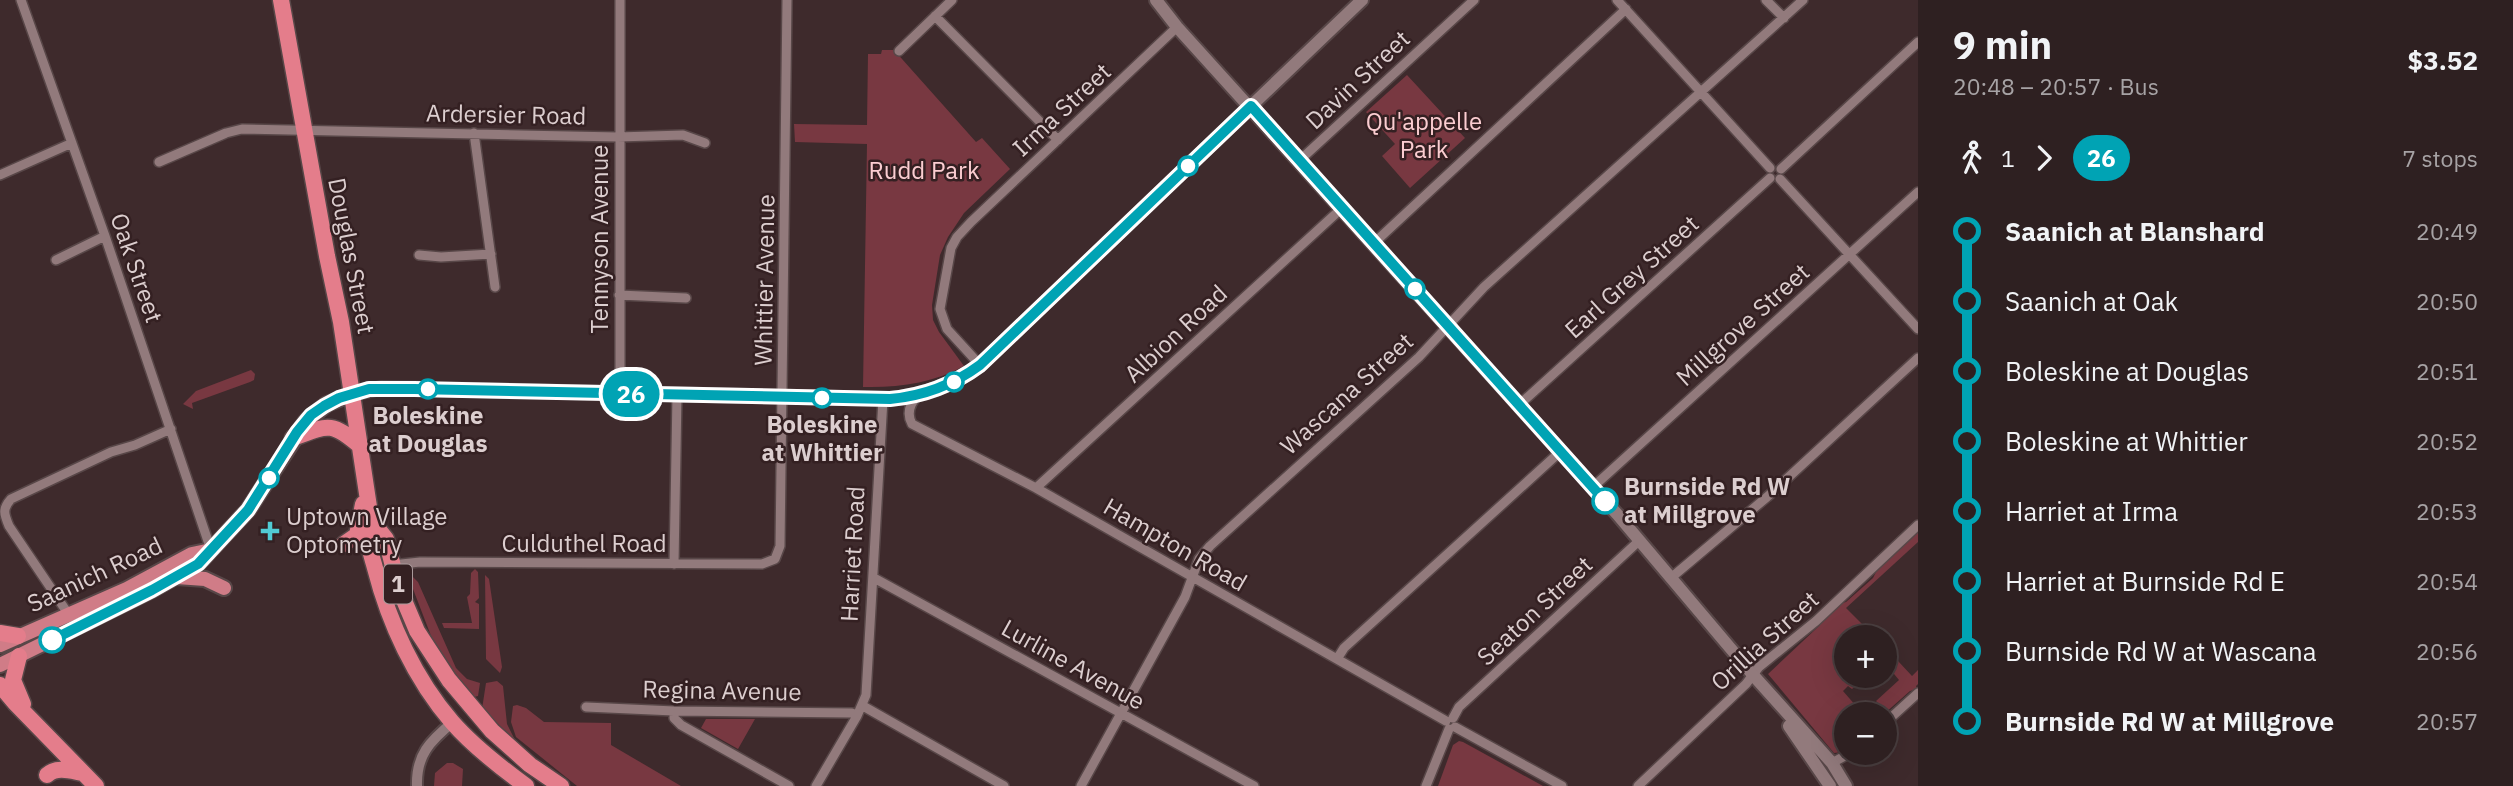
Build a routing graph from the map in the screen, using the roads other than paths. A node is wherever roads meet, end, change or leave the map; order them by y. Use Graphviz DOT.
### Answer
graph roads {
  1 [pos="21,0"];
  2 [pos="281,0"];
  3 [pos="620,0"];
  4 [pos="787,0"];
  5 [pos="952,0"];
  6 [pos="1362,0"];
  7 [pos="1474,0"];
  8 [pos="1618,0"];
  9 [pos="1766,0"];
  10 [pos="1803,0"];
  11 [pos="1158,1"];
  12 [pos="1626,9"];
  13 [pos="935,16"];
  14 [pos="1784,18"];
  15 [pos="1177,27"];
  16 [pos="1918,42"];
  17 [pos="899,51"];
  18 [pos="1702,92"];
  19 [pos="1251,106"];
  20 [pos="304,129"];
  21 [pos="474,133"];
  22 [pos="618,136"];
  23 [pos="1058,140"];
  24 [pos="72,143"];
  25 [pos="705,143"];
  26 [pos="1300,160"];
  27 [pos="159,162"];
  28 [pos="1775,174"];
  29 [pos="0,175"];
  30 [pos="1918,192"];
  31 [pos="1342,208"];
  32 [pos="105,236"];
  33 [pos="1374,243"];
  34 [pos="491,254"];
  35 [pos="1850,254"];
  36 [pos="419,255"];
  37 [pos="56,260"];
  38 [pos="495,286"];
  39 [pos="619,295"];
  40 [pos="685,298"];
  41 [pos="1448,326"];
  42 [pos="1918,329"];
  43 [pos="1918,358"];
  44 [pos="980,365"];
  45 [pos="352,394"];
  46 [pos="620,394"];
  47 [pos="919,394"];
  48 [pos="677,395"];
  49 [pos="783,398"];
  50 [pos="883,399"];
  51 [pos="1520,405"];
  52 [pos="171,429"];
  53 [pos="293,438"];
  54 [pos="360,446"];
  55 [pos="1561,451"];
  56 [pos="1593,487"];
  57 [pos="366,488"];
  58 [pos="1036,488"];
  59 [pos="371,520"];
  60 [pos="1918,525"];
  61 [pos="1640,540"];
  62 [pos="344,544"];
  63 [pos="211,550"];
  64 [pos="775,559"];
  65 [pos="674,564"];
  66 [pos="392,565"];
  67 [pos="1192,576"];
  68 [pos="176,577"];
  69 [pos="1672,577"];
  70 [pos="874,578"];
  71 [pos="224,588"];
  72 [pos="69,615"];
  73 [pos="0,634"];
  74 [pos="18,636"];
  75 [pos="0,645"];
  76 [pos="19,656"];
  77 [pos="1337,659"];
  78 [pos="0,665"];
  79 [pos="1753,675"];
  80 [pos="0,685"];
  81 [pos="1918,693"];
  82 [pos="863,706"];
  83 [pos="586,707"];
  84 [pos="674,711"];
  85 [pos="1897,712"];
  86 [pos="1122,713"];
  87 [pos="857,716"];
  88 [pos="32,721"];
  89 [pos="1452,721"];
  90 [pos="453,722"];
  91 [pos="1832,763"];
  92 [pos="83,773"];
  93 [pos="47,775"];
  94 [pos="96,786"];
  95 [pos="417,786"];
  96 [pos="526,786"];
  97 [pos="561,786"];
  98 [pos="789,786"];
  99 [pos="816,786"];
  100 [pos="1004,786"];
  101 [pos="1081,786"];
  102 [pos="1254,786"];
  103 [pos="1426,786"];
  104 [pos="1562,786"];
  105 [pos="1637,786"];
  106 [pos="1830,786"];
  107 [pos="1846,786"];
  1 -- 24 [label="street, Oak Street"];
  2 -- 20 [label="highway, Douglas Street / 1"];
  3 -- 22 [label="street, Tennyson Avenue"];
  4 -- 49 [label="street, Whittier Avenue"];
  5 -- 13 [label="street"];
  6 -- 19 [label="main road"];
  7 -- 26 [label="street, Davin Street"];
  8 -- 12 [label="street"];
  9 -- 14 [label="street"];
  10 -- 14 [label="street, Wascana Street"];
  11 -- 15 [label="main road"];
  12 -- 18 [label="street"];
  12 -- 33 [label="street"];
  13 -- 17 [label="street"];
  13 -- 23 [label="street"];
  14 -- 18 [label="street, Wascana Street"];
  15 -- 19 [label="main road"];
  15 -- 23 [label="street, Irma Street"];
  16 -- 28 [label="street, Earl Grey Street"];
  18 -- 28 [label="street"];
  18 -- 41 [label="street, Wascana Street"];
  19 -- 26 [label="main road"];
  19 -- 44 [label="main road"];
  20 -- 21 [label="street, Ardersier Road"];
  20 -- 27 [label="street, Ardersier Road"];
  20 -- 45 [label="highway, Douglas Street / 1"];
  21 -- 22 [label="street, Ardersier Road"];
  21 -- 34 [label="street"];
  22 -- 25 [label="street, Ardersier Road"];
  22 -- 39 [label="street, Tennyson Avenue"];
  23 -- 44 [label="street, Irma Street"];
  24 -- 29 [label="street"];
  24 -- 32 [label="street, Oak Street"];
  26 -- 31 [label="main road"];
  28 -- 35 [label="street"];
  28 -- 51 [label="street, Earl Grey Street"];
  30 -- 35 [label="street, Millgrove Street"];
  31 -- 33 [label="main road"];
  31 -- 58 [label="street, Albion Road"];
  32 -- 37 [label="street"];
  32 -- 52 [label="street, Oak Street"];
  33 -- 41 [label="main road"];
  34 -- 36 [label="street"];
  34 -- 38 [label="street"];
  35 -- 42 [label="street"];
  35 -- 56 [label="street, Millgrove Street"];
  39 -- 40 [label="street"];
  39 -- 46 [label="street, Tennyson Avenue"];
  41 -- 51 [label="main road"];
  41 -- 67 [label="street, Wascana Street"];
  43 -- 69 [label="street"];
  44 -- 47 [label="main road"];
  45 -- 46 [label="main road"];
  45 -- 53 [label="main road, Saanich Road"];
  45 -- 54 [label="highway, Douglas Street / 1"];
  46 -- 48 [label="main road"];
  47 -- 50 [label="main road"];
  47 -- 58 [label="street, Hampton Road"];
  48 -- 49 [label="main road"];
  48 -- 65 [label="street"];
  49 -- 50 [label="main road"];
  49 -- 64 [label="street, Whittier Avenue"];
  50 -- 70 [label="street, Harriet Road"];
  51 -- 55 [label="main road"];
  52 -- 63 [label="street, Oak Street"];
  52 -- 72 [label="street"];
  53 -- 54 [label="highway"];
  53 -- 63 [label="main road, Saanich Road"];
  54 -- 57 [label="highway, Douglas Street / 1"];
  55 -- 56 [label="main road"];
  55 -- 77 [label="street"];
  56 -- 61 [label="main road"];
  57 -- 59 [label="highway, Douglas Street / 1"];
  57 -- 62 [label="highway"];
  58 -- 67 [label="street, Hampton Road"];
  59 -- 66 [label="highway, Douglas Street / 1"];
  59 -- 90 [label="highway, Douglas Street / 1"];
  60 -- 79 [label="street, Orillia Street"];
  61 -- 69 [label="main road"];
  61 -- 89 [label="street, Seaton Street"];
  63 -- 68 [label="main road, Saanich Road"];
  63 -- 72 [label="main road, Saanich Road"];
  64 -- 65 [label="street, Culduthel Road"];
  65 -- 66 [label="street, Culduthel Road"];
  66 -- 97 [label="highway, Douglas Street / 1"];
  67 -- 77 [label="street, Hampton Road"];
  67 -- 86 [label="street, Wascana Street"];
  68 -- 71 [label="main road"];
  68 -- 76 [label="main road, Saanich Road"];
  69 -- 79 [label="main road"];
  70 -- 82 [label="street, Harriet Road"];
  70 -- 86 [label="street, Lurline Avenue"];
  72 -- 74 [label="main road, Saanich Road"];
  73 -- 74 [label="highway"];
  74 -- 75 [label="main road, Saanich Road"];
  76 -- 78 [label="main road, Saanich Road"];
  76 -- 88 [label="highway"];
  77 -- 89 [label="street, Hampton Road"];
  79 -- 91 [label="main road"];
  79 -- 105 [label="street, Orillia Street"];
  79 -- 106 [label="main road"];
  80 -- 88 [label="highway"];
  81 -- 85 [label="street"];
  82 -- 87 [label="street, Harriet Road"];
  82 -- 100 [label="street"];
  83 -- 84 [label="street, Regina Avenue"];
  84 -- 87 [label="street, Regina Avenue"];
  84 -- 98 [label="street"];
  86 -- 101 [label="street, Wascana Street"];
  86 -- 102 [label="street, Lurline Avenue"];
  87 -- 99 [label="street, Harriet Road"];
  88 -- 92 [label="highway"];
  89 -- 103 [label="street"];
  89 -- 104 [label="street, Hampton Road"];
  90 -- 95 [label="street"];
  90 -- 96 [label="highway, Douglas Street / 1"];
  91 -- 107 [label="main road"];
  92 -- 93 [label="highway"];
  92 -- 94 [label="highway"];
}
